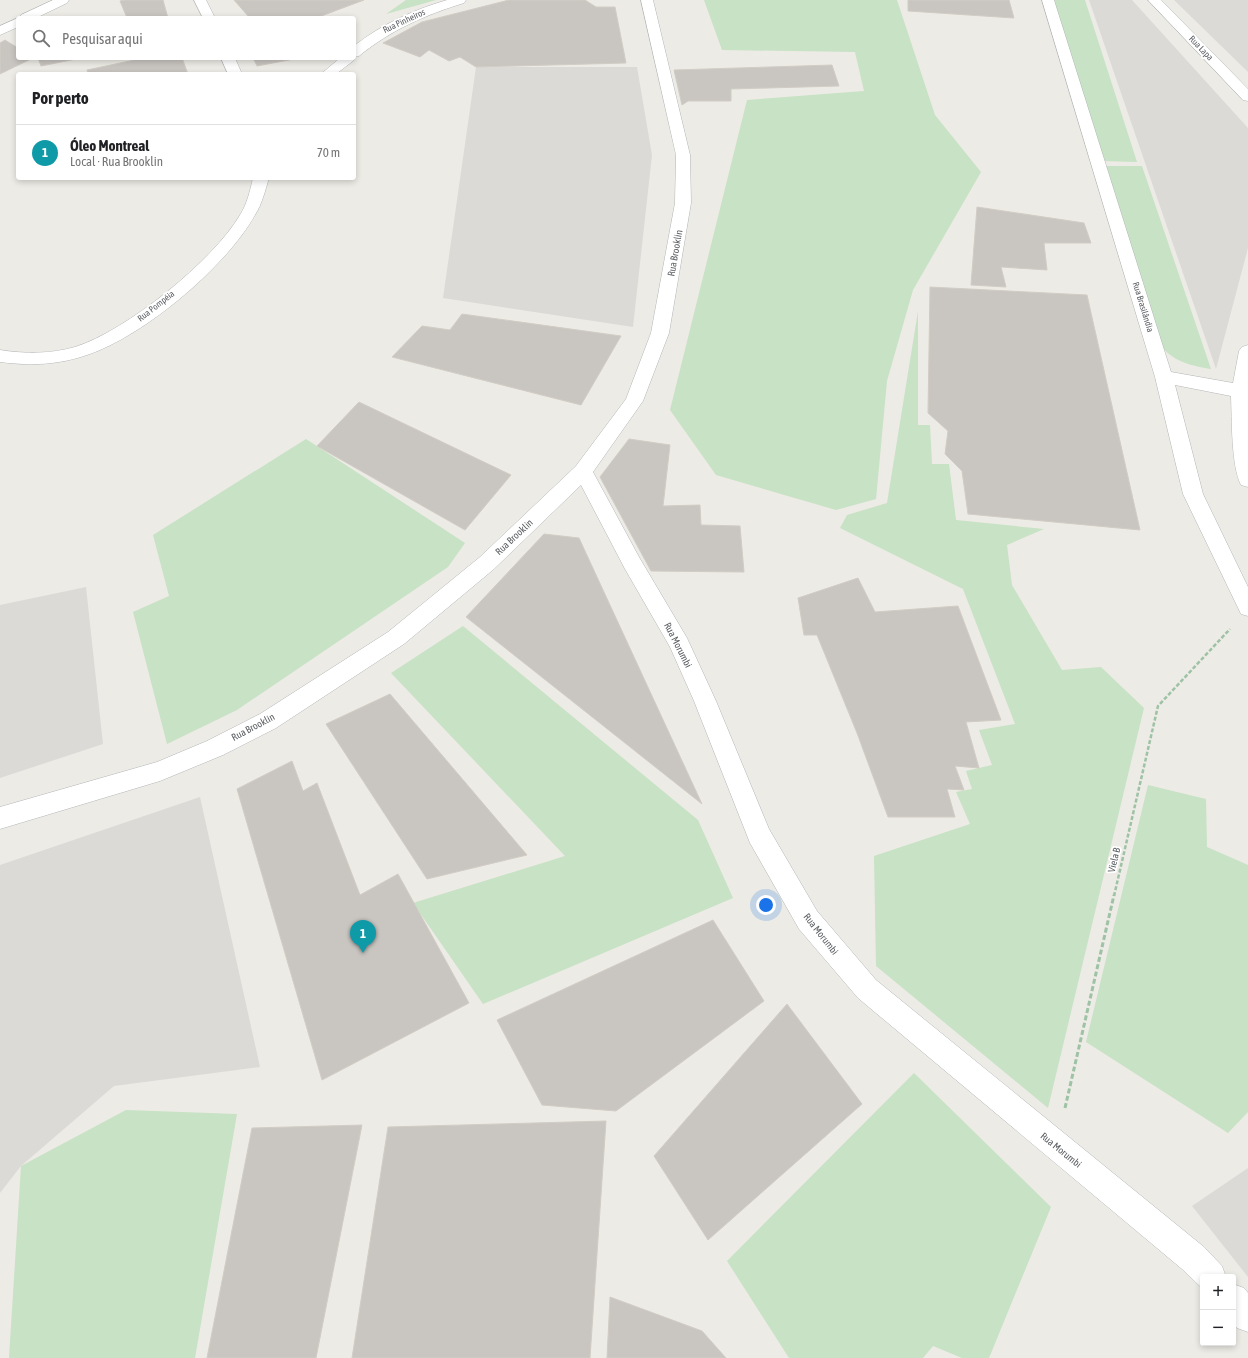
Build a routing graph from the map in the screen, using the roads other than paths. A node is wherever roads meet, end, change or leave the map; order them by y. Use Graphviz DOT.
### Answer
graph roads {
  1 [pos="63,0"];
  2 [pos="200,0"];
  3 [pos="460,0"];
  4 [pos="647,0"];
  5 [pos="1048,0"];
  6 [pos="1154,0"];
  7 [pos="30,16"];
  8 [pos="208,16"];
  9 [pos="16,23"];
  10 [pos="0,31"];
  11 [pos="356,51"];
  12 [pos="229,60"];
  13 [pos="346,60"];
  14 [pos="233,72"];
  15 [pos="330,72"];
  16 [pos="1248,97"];
  17 [pos="261,180"];
  18 [pos="1248,351"];
  19 [pos="0,356"];
  20 [pos="1164,377"];
  21 [pos="1240,391"];
  22 [pos="584,472"];
  23 [pos="1248,480"];
  24 [pos="1248,608"];
  25 [pos="0,818"];
  26 [pos="1208,1274"];
  27 [pos="1236,1303"];
  28 [pos="1248,1317"];
  1 -- 7 [label="street"];
  2 -- 8 [label="street"];
  3 -- 11 [label="street, Rua Pinheiros"];
  4 -- 22 [label="street, Rua Brooklin"];
  5 -- 20 [label="street, Rua Brasilândia"];
  6 -- 16 [label="street, Rua Lapa"];
  9 -- 10 [label="street"];
  12 -- 14 [label="street"];
  13 -- 15 [label="street"];
  17 -- 19 [label="street, Rua Pompéia"];
  18 -- 21 [label="street"];
  20 -- 21 [label="street"];
  20 -- 24 [label="street, Rua Brasilândia"];
  21 -- 23 [label="street"];
  22 -- 25 [label="street, Rua Brooklin"];
  22 -- 26 [label="street, Rua Morumbi"];
  27 -- 28 [label="street"];
}
